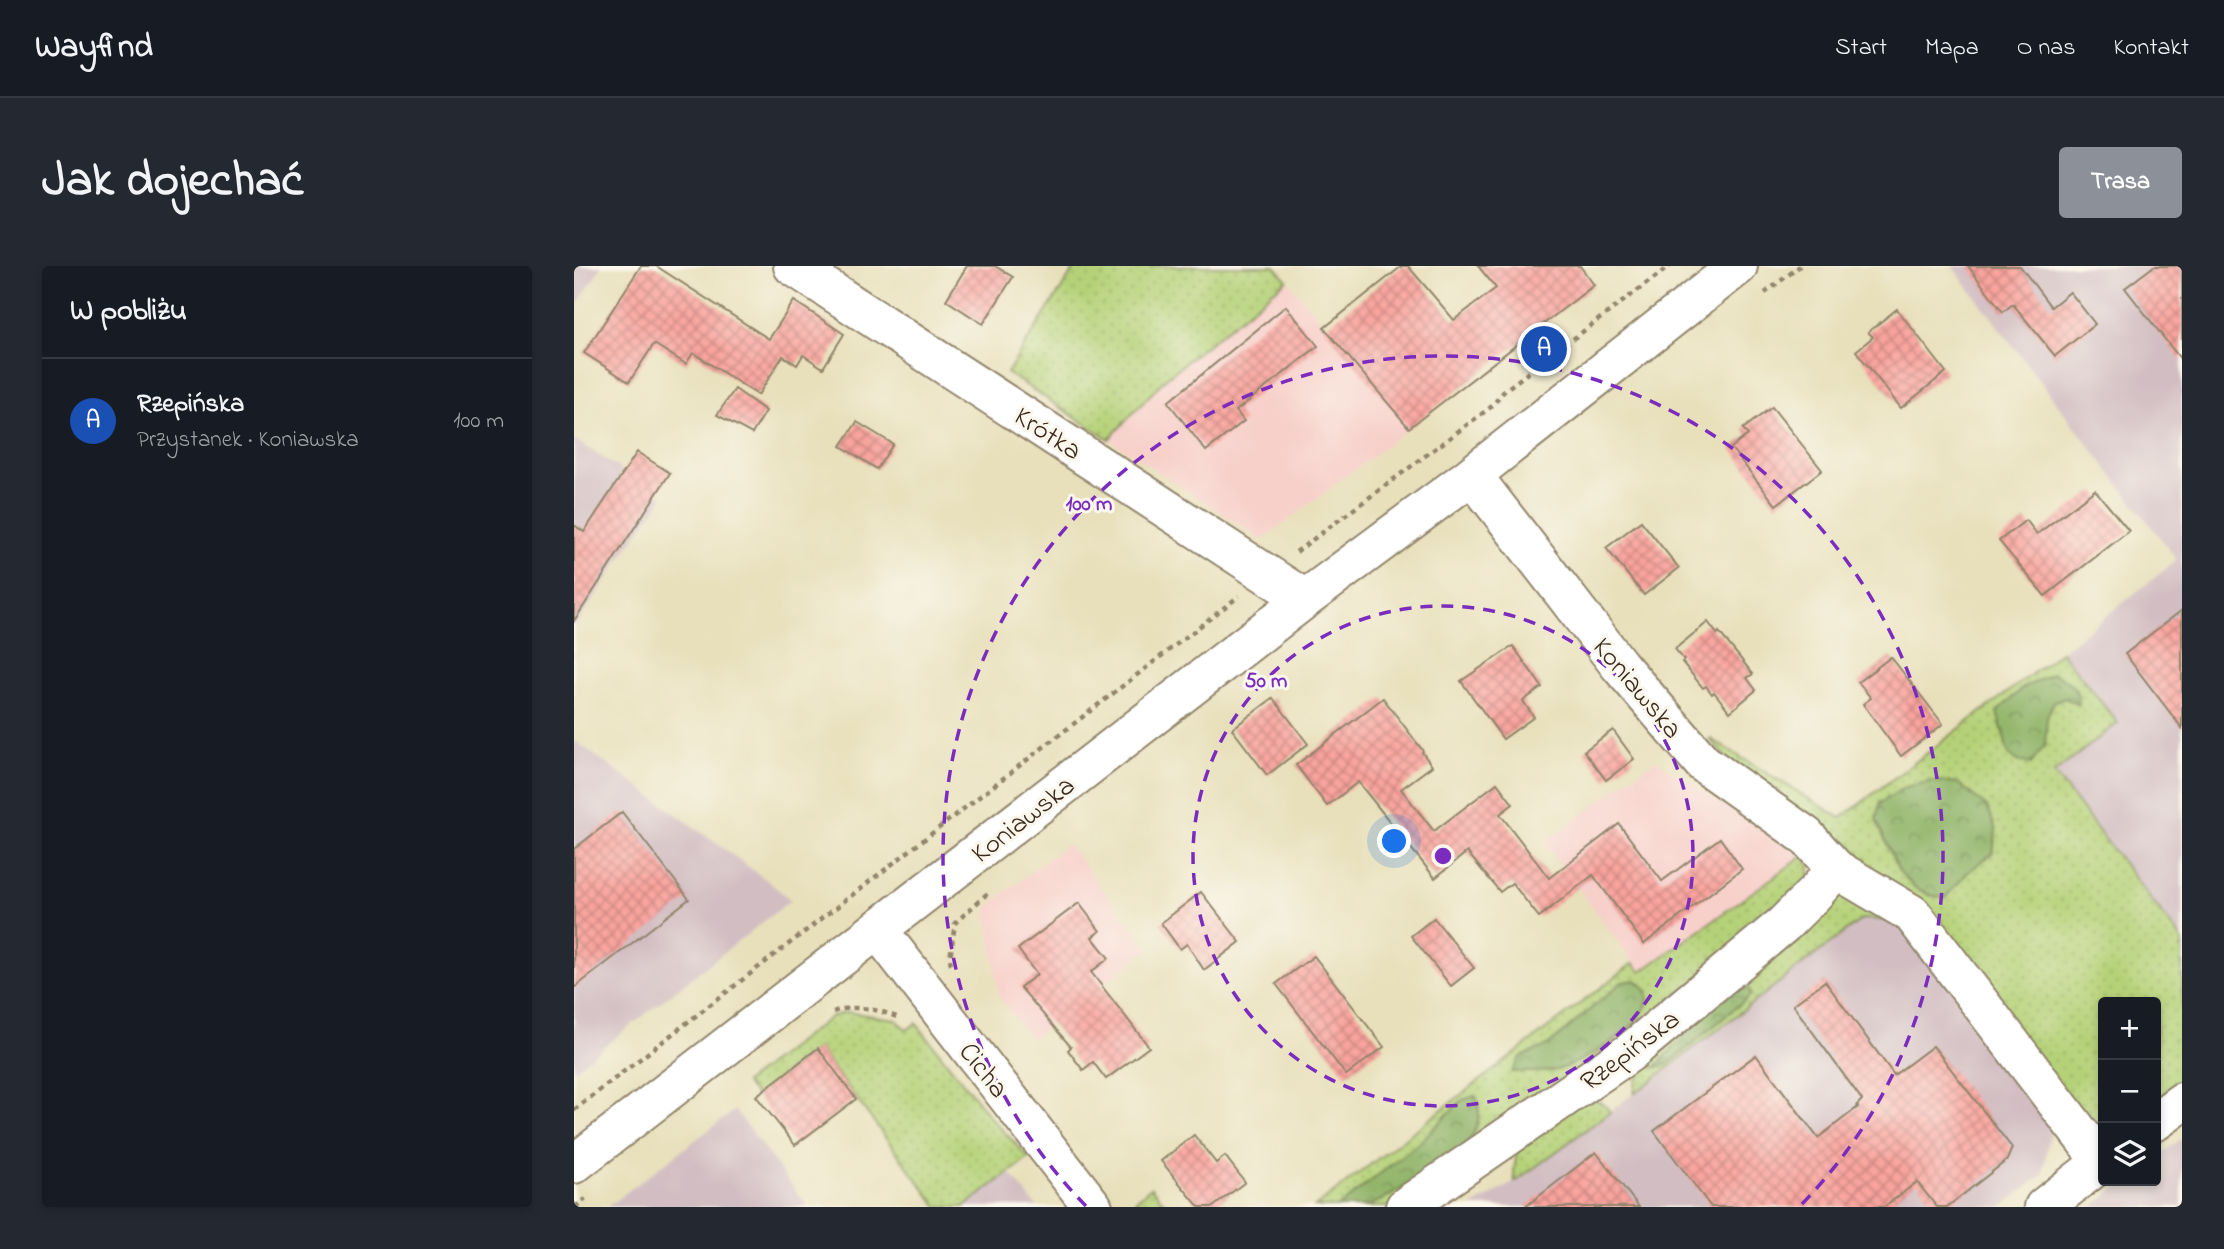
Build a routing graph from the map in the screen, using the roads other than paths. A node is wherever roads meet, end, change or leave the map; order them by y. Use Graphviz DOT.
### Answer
graph roads {
  1 [pos="793,266"];
  2 [pos="1738,266"];
  3 [pos="1472,475"];
  4 [pos="1305,599"];
  5 [pos="1836,869"];
  6 [pos="878,930"];
  7 [pos="2182,1102"];
  8 [pos="2161,1117"];
  9 [pos="2098,1156"];
  10 [pos="2098,1166"];
  11 [pos="585,1177"];
  12 [pos="1093,1207"];
  13 [pos="1405,1207"];
  14 [pos="2043,1207"];
  1 -- 4 [label="street, Krótka"];
  2 -- 3 [label="street, Koniawska"];
  3 -- 4 [label="street, Koniawska"];
  3 -- 5 [label="street, Koniawska"];
  4 -- 6 [label="street, Koniawska"];
  5 -- 9 [label="street, Koniawska"];
  5 -- 13 [label="street, Rzepińska"];
  6 -- 11 [label="street, Koniawska"];
  6 -- 12 [label="street, Cicha"];
  7 -- 8 [label="street"];
  10 -- 14 [label="street"];
}
